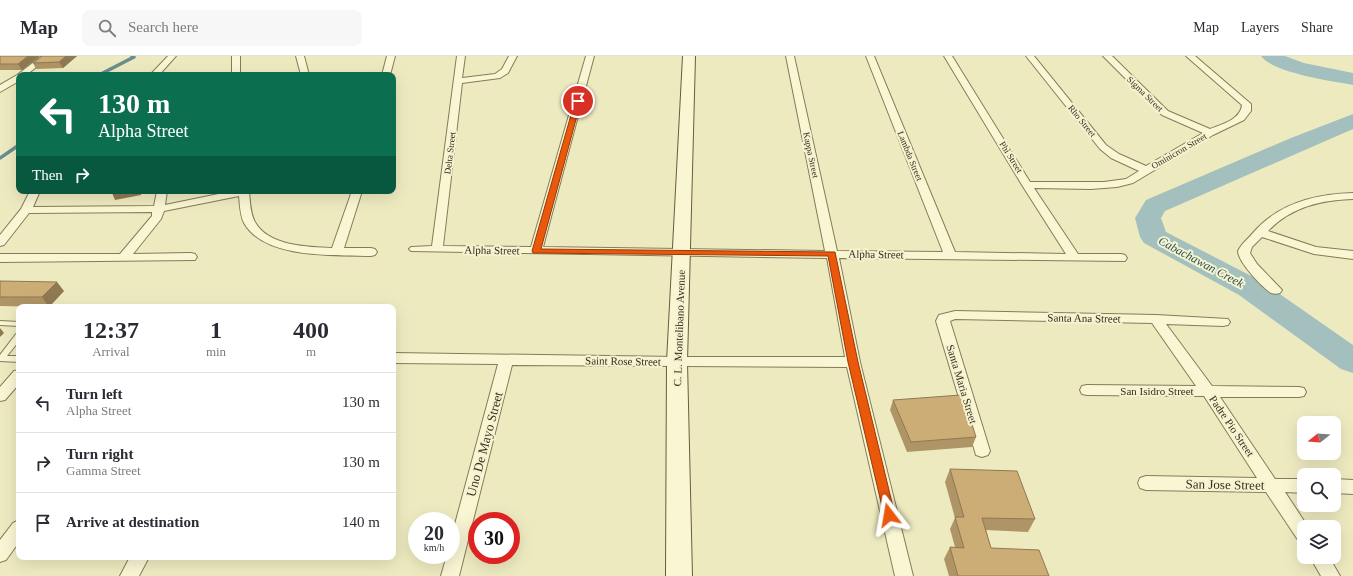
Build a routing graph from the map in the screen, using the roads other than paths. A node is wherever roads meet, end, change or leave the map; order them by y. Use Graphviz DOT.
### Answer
graph roads {
  1 [pos="47,56"];
  2 [pos="172,56"];
  3 [pos="236,56"];
  4 [pos="300,56"];
  5 [pos="391,56"];
  6 [pos="461,56"];
  7 [pos="513,56"];
  8 [pos="590,56"];
  9 [pos="689,56"];
  10 [pos="790,56"];
  11 [pos="870,56"];
  12 [pos="948,56"];
  13 [pos="1030,56"];
  14 [pos="1107,56"];
  15 [pos="1190,56"];
  16 [pos="25,72"];
  17 [pos="157,72"];
  18 [pos="236,72"];
  19 [pos="304,72"];
  20 [pos="387,72"];
  21 [pos="16,79"];
  22 [pos="459,81"];
  23 [pos="0,89"];
  24 [pos="1210,133"];
  25 [pos="1146,170"];
  26 [pos="1027,185"];
  27 [pos="34,194"];
  28 [pos="162,194"];
  29 [pos="234,194"];
  30 [pos="244,194"];
  31 [pos="356,194"];
  32 [pos="1353,196"];
  33 [pos="159,209"];
  34 [pos="26,210"];
  35 [pos="1259,232"];
  36 [pos="0,243"];
  37 [pos="415,249"];
  38 [pos="437,249"];
  39 [pos="536,251"];
  40 [pos="337,252"];
  41 [pos="371,252"];
  42 [pos="682,252"];
  43 [pos="832,254"];
  44 [pos="1353,255"];
  45 [pos="950,256"];
  46 [pos="124,257"];
  47 [pos="191,257"];
  48 [pos="1074,257"];
  49 [pos="0,258"];
  50 [pos="1121,258"];
  51 [pos="1276,290"];
  52 [pos="944,318"];
  53 [pos="1156,319"];
  54 [pos="1223,322"];
  55 [pos="0,323"];
  56 [pos="16,324"];
  57 [pos="16,340"];
  58 [pos="396,358"];
  59 [pos="0,359"];
  60 [pos="16,359"];
  61 [pos="506,359"];
  62 [pos="677,362"];
  63 [pos="853,362"];
  64 [pos="16,377"];
  65 [pos="1087,390"];
  66 [pos="1208,391"];
  67 [pos="1299,392"];
  68 [pos="0,396"];
  69 [pos="982,451"];
  70 [pos="1146,483"];
  71 [pos="1271,485"];
  72 [pos="1297,486"];
  73 [pos="1341,486"];
  74 [pos="1353,487"];
  75 [pos="1297,524"];
  76 [pos="16,532"];
  77 [pos="0,554"];
  78 [pos="138,560"];
  79 [pos="1323,564"];
  80 [pos="129,576"];
  81 [pos="450,576"];
  82 [pos="679,576"];
  83 [pos="904,576"];
  84 [pos="1331,576"];
  1 -- 16 [label="street"];
  2 -- 17 [label="street"];
  3 -- 18 [label="street"];
  4 -- 19 [label="street"];
  5 -- 20 [label="street"];
  6 -- 22 [label="street, Delta Street"];
  7 -- 22 [label="street"];
  8 -- 39 [label="street"];
  9 -- 42 [label="street, C. L. Montelibano Avenue"];
  10 -- 43 [label="street, Kappa Street"];
  11 -- 45 [label="street, Lambda Street"];
  12 -- 26 [label="street, Phi Street"];
  13 -- 25 [label="street, Rho Street"];
  14 -- 24 [label="street, Sigma Street"];
  15 -- 24 [label="street, Ominicron Street"];
  21 -- 23 [label="street"];
  22 -- 38 [label="street, Delta Street"];
  24 -- 25 [label="street, Ominicron Street"];
  25 -- 26 [label="street, Ominicron Street"];
  26 -- 48 [label="street, Phi Street"];
  27 -- 34 [label="street"];
  28 -- 33 [label="street"];
  29 -- 33 [label="street"];
  30 -- 40 [label="street"];
  31 -- 40 [label="street"];
  32 -- 35 [label="street"];
  33 -- 34 [label="street"];
  33 -- 46 [label="street"];
  34 -- 36 [label="street"];
  35 -- 44 [label="street"];
  35 -- 51 [label="street"];
  37 -- 38 [label="street, Alpha Street"];
  38 -- 39 [label="street, Alpha Street"];
  39 -- 42 [label="street, Alpha Street"];
  40 -- 41 [label="street"];
  42 -- 43 [label="street, Alpha Street"];
  42 -- 62 [label="street, C. L. Montelibano Avenue"];
  43 -- 45 [label="street, Alpha Street"];
  43 -- 63 [label="street, Kappa Street"];
  45 -- 48 [label="street, Alpha Street"];
  46 -- 47 [label="street"];
  46 -- 49 [label="street"];
  48 -- 50 [label="street, Alpha Street"];
  52 -- 53 [label="street, Santa Ana Street"];
  52 -- 69 [label="street, Santa Maria Street"];
  53 -- 54 [label="street, Santa Ana Street"];
  53 -- 66 [label="street, Padre Pio Street"];
  55 -- 56 [label="lane"];
  57 -- 59 [label="lane"];
  58 -- 61 [label="street, Saint Rose Street"];
  59 -- 60 [label="lane"];
  61 -- 62 [label="street, Saint Rose Street"];
  61 -- 81 [label="street, Uno De Mayo Street"];
  62 -- 63 [label="street, Saint Rose Street"];
  62 -- 82 [label="street, C. L. Montelibano Avenue"];
  63 -- 83 [label="street, Kappa Street"];
  64 -- 68 [label="street"];
  65 -- 66 [label="street, San Isidro Street"];
  66 -- 67 [label="street, San Isidro Street"];
  66 -- 71 [label="street, Padre Pio Street"];
  70 -- 71 [label="street, San Jose Street"];
  71 -- 72 [label="street, San Jose Street"];
  71 -- 75 [label="street, Padre Pio Street"];
  73 -- 74 [label="street"];
  76 -- 77 [label="street"];
  78 -- 80 [label="street"];
  79 -- 84 [label="street"];
}
